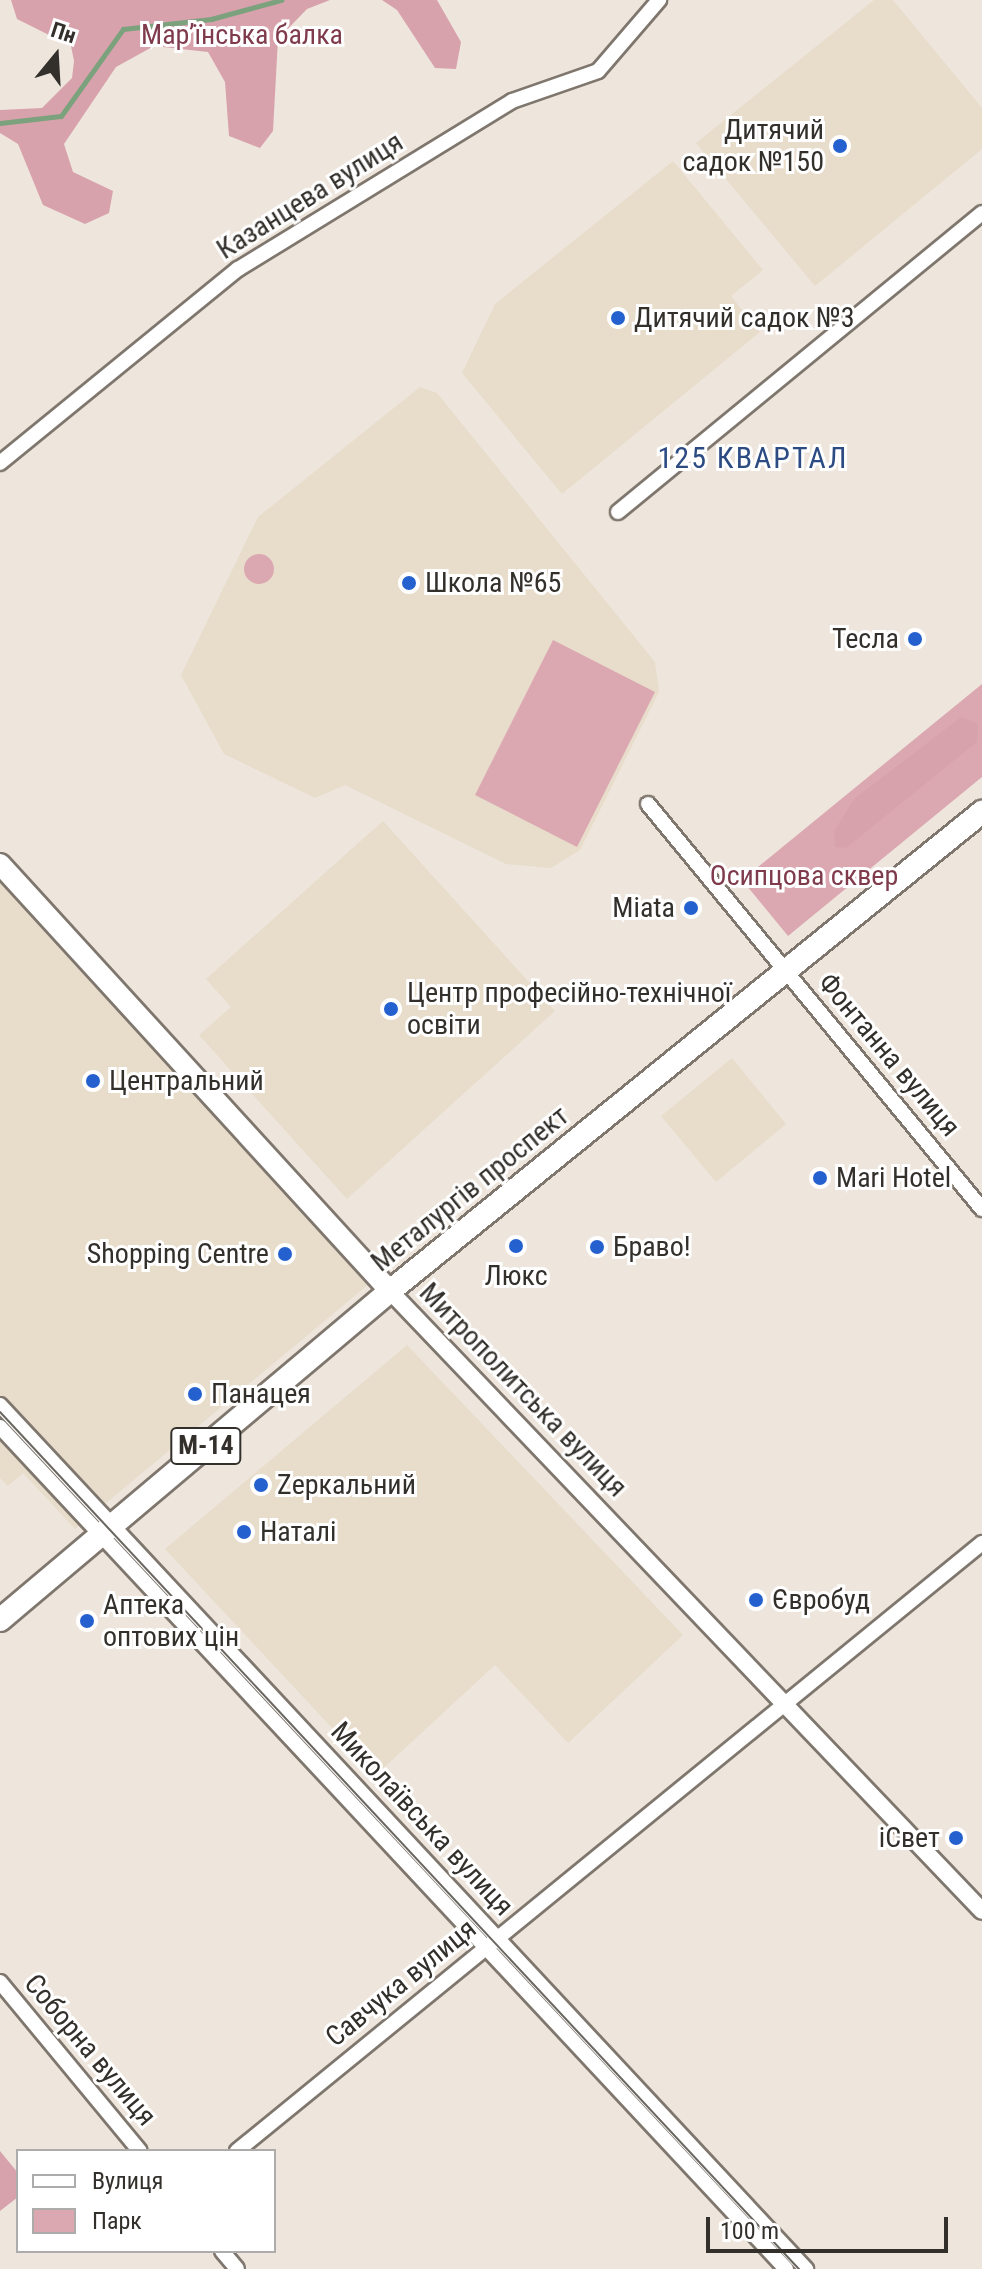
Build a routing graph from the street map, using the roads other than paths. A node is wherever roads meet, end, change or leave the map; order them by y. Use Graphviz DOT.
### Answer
graph roads {
  1 [pos="659,0"];
  2 [pos="982,213"];
  3 [pos="0,463"];
  4 [pos="618,512"];
  5 [pos="648,804"];
  6 [pos="982,812"];
  7 [pos="0,864"];
  8 [pos="786,972"];
  9 [pos="982,1209"];
  10 [pos="390,1291"];
  11 [pos="0,1405"];
  12 [pos="0,1427"];
  13 [pos="107,1530"];
  14 [pos="982,1543"];
  15 [pos="0,1620"];
  16 [pos="784,1704"];
  17 [pos="982,1911"];
  18 [pos="492,1943"];
  19 [pos="0,1982"];
  20 [pos="138,2149"];
  21 [pos="239,2149"];
  22 [pos="224,2253"];
  23 [pos="237,2269"];
  24 [pos="786,2269"];
  25 [pos="806,2269"];
  1 -- 3 [label="street, Казанцева вулиця"];
  2 -- 4 [label="street"];
  5 -- 8 [label="street, Фонтанна вулиця"];
  6 -- 8 [label="highway, Металургів проспект / М-14"];
  7 -- 10 [label="main road, Митрополитська вулиця"];
  8 -- 9 [label="street, Фонтанна вулиця"];
  8 -- 10 [label="highway, Металургів проспект / М-14"];
  10 -- 13 [label="highway, Металургів проспект / М-14"];
  10 -- 16 [label="street, Митрополитська вулиця"];
  11 -- 13 [label="street, Миколаївська вулиця"];
  12 -- 13 [label="street, Миколаївська вулиця"];
  13 -- 15 [label="highway, Металургів проспект / М-14"];
  13 -- 18 [label="street, Миколаївська вулиця"];
  14 -- 16 [label="street, Савчука вулиця"];
  16 -- 17 [label="street, Митрополитська вулиця"];
  16 -- 18 [label="street, Савчука вулиця"];
  18 -- 21 [label="street, Савчука вулиця"];
  18 -- 24 [label="street, Миколаївська вулиця"];
  18 -- 25 [label="street, Миколаївська вулиця"];
  19 -- 20 [label="street, Соборна вулиця"];
  22 -- 23 [label="street"];
}
